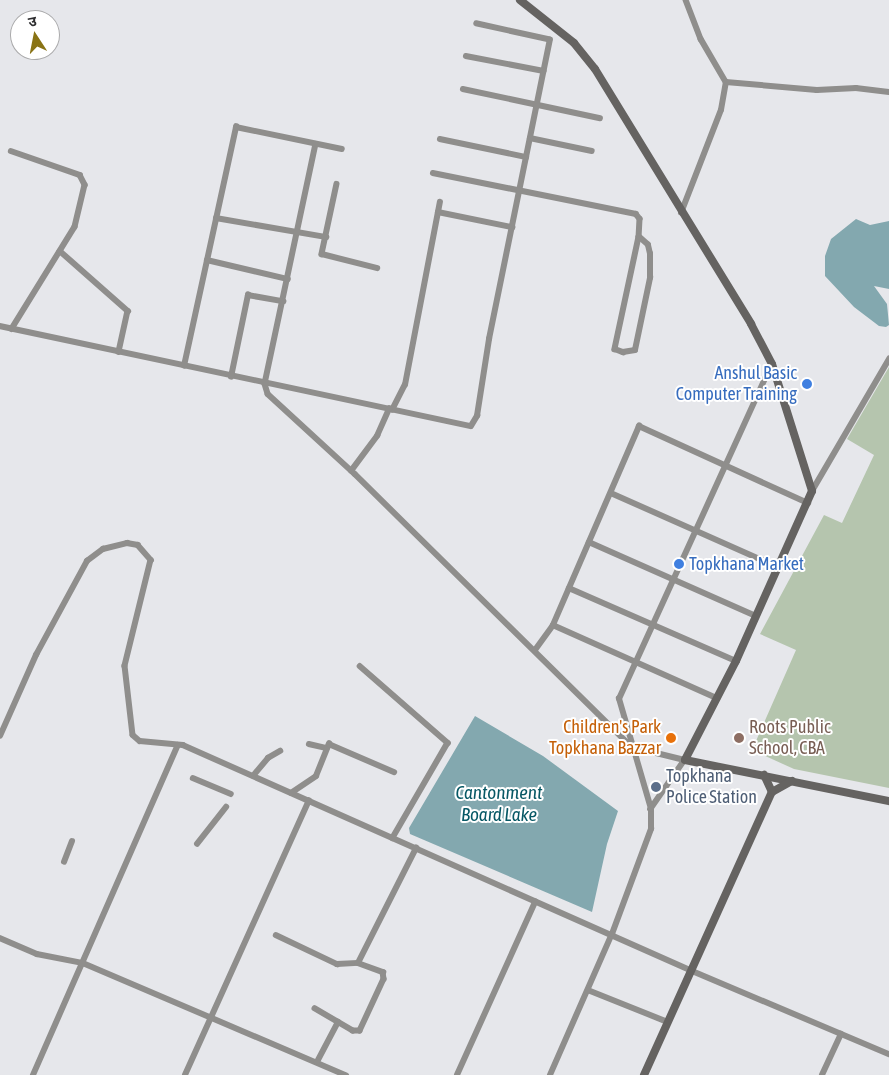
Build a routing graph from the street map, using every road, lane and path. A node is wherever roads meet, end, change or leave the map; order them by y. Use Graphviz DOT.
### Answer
graph roads {
  1 [pos="520,0"];
  2 [pos="686,0"];
  3 [pos="477,24"];
  4 [pos="466,56"];
  5 [pos="544,71"];
  6 [pos="726,82"];
  7 [pos="464,89"];
  8 [pos="889,92"];
  9 [pos="537,105"];
  10 [pos="600,118"];
  11 [pos="530,138"];
  12 [pos="440,139"];
  13 [pos="316,144"];
  14 [pos="342,150"];
  15 [pos="11,151"];
  16 [pos="592,151"];
  17 [pos="526,157"];
  18 [pos="433,173"];
  19 [pos="337,184"];
  20 [pos="520,190"];
  21 [pos="440,202"];
  22 [pos="438,212"];
  23 [pos="681,214"];
  24 [pos="216,218"];
  25 [pos="512,227"];
  26 [pos="297,232"];
  27 [pos="639,237"];
  28 [pos="326,238"];
  29 [pos="60,251"];
  30 [pos="207,260"];
  31 [pos="377,268"];
  32 [pos="288,279"];
  33 [pos="283,301"];
  34 [pos="0,326"];
  35 [pos="12,329"];
  36 [pos="119,352"];
  37 [pos="889,358"];
  38 [pos="772,364"];
  39 [pos="184,366"];
  40 [pos="231,377"];
  41 [pos="265,384"];
  42 [pos="390,410"];
  43 [pos="726,466"];
  44 [pos="351,471"];
  45 [pos="812,491"];
  46 [pos="611,493"];
  47 [pos="808,503"];
  48 [pos="696,531"];
  49 [pos="589,542"];
  50 [pos="778,567"];
  51 [pos="673,580"];
  52 [pos="569,588"];
  53 [pos="756,616"];
  54 [pos="553,625"];
  55 [pos="652,625"];
  56 [pos="535,650"];
  57 [pos="736,661"];
  58 [pos="634,663"];
  59 [pos="360,666"];
  60 [pos="717,698"];
  61 [pos="0,736"];
  62 [pos="178,744"];
  63 [pos="309,744"];
  64 [pos="632,747"];
  65 [pos="327,748"];
  66 [pos="280,751"];
  67 [pos="685,760"];
  68 [pos="394,772"];
  69 [pos="764,775"];
  70 [pos="253,776"];
  71 [pos="193,778"];
  72 [pos="793,781"];
  73 [pos="772,792"];
  74 [pos="291,793"];
  75 [pos="232,794"];
  76 [pos="889,800"];
  77 [pos="309,801"];
  78 [pos="226,807"];
  79 [pos="651,809"];
  80 [pos="393,838"];
  81 [pos="72,841"];
  82 [pos="197,844"];
  83 [pos="416,848"];
  84 [pos="64,862"];
  85 [pos="535,902"];
  86 [pos="612,934"];
  87 [pos="276,935"];
  88 [pos="0,938"];
  89 [pos="84,963"];
  90 [pos="358,963"];
  91 [pos="690,970"];
  92 [pos="588,990"];
  93 [pos="315,1009"];
  94 [pos="210,1019"];
  95 [pos="338,1022"];
  96 [pos="668,1022"];
  97 [pos="841,1034"];
  98 [pos="889,1054"];
  99 [pos="317,1062"];
  100 [pos="33,1075"];
  101 [pos="185,1075"];
  102 [pos="346,1075"];
  103 [pos="457,1075"];
  104 [pos="550,1075"];
  105 [pos="644,1075"];
  106 [pos="822,1075"];
  1 -- 23 [label="street"];
  2 -- 6 [label="street"];
  3 -- 5 [label="street"];
  4 -- 5 [label="street"];
  5 -- 9 [label="street"];
  6 -- 8 [label="street"];
  6 -- 23 [label="street"];
  7 -- 9 [label="street"];
  9 -- 10 [label="street"];
  9 -- 11 [label="street"];
  11 -- 16 [label="street"];
  11 -- 17 [label="street"];
  12 -- 17 [label="street"];
  13 -- 14 [label="street"];
  13 -- 24 [label="street"];
  13 -- 26 [label="street"];
  15 -- 29 [label="street"];
  17 -- 20 [label="street"];
  18 -- 20 [label="street"];
  19 -- 28 [label="street"];
  20 -- 25 [label="street"];
  20 -- 27 [label="street"];
  21 -- 22 [label="street"];
  22 -- 25 [label="street"];
  22 -- 42 [label="street"];
  23 -- 38 [label="street"];
  24 -- 26 [label="street"];
  24 -- 30 [label="street"];
  25 -- 42 [label="street"];
  26 -- 28 [label="street"];
  26 -- 32 [label="street"];
  27 -- 27 [label="street"];
  28 -- 31 [label="street"];
  29 -- 35 [label="street"];
  29 -- 36 [label="street"];
  30 -- 32 [label="street"];
  30 -- 39 [label="street"];
  32 -- 33 [label="street"];
  33 -- 40 [label="street"];
  33 -- 41 [label="street"];
  34 -- 35 [label="street"];
  35 -- 36 [label="street"];
  36 -- 39 [label="street"];
  37 -- 45 [label="street"];
  38 -- 43 [label="street"];
  38 -- 45 [label="street"];
  39 -- 40 [label="street"];
  40 -- 41 [label="street"];
  41 -- 42 [label="street"];
  41 -- 44 [label="street"];
  42 -- 44 [label="street"];
  43 -- 46 [label="street"];
  43 -- 47 [label="street"];
  43 -- 48 [label="street"];
  44 -- 56 [label="street"];
  45 -- 47 [label="street"];
  46 -- 48 [label="street"];
  46 -- 49 [label="street"];
  47 -- 50 [label="street"];
  48 -- 50 [label="street"];
  48 -- 51 [label="street"];
  49 -- 51 [label="street"];
  49 -- 52 [label="street"];
  50 -- 53 [label="street"];
  51 -- 53 [label="street"];
  51 -- 55 [label="street"];
  52 -- 54 [label="street"];
  52 -- 55 [label="street"];
  53 -- 57 [label="street"];
  54 -- 56 [label="street"];
  54 -- 58 [label="street"];
  55 -- 57 [label="street"];
  55 -- 58 [label="street"];
  56 -- 64 [label="street"];
  57 -- 60 [label="street"];
  58 -- 60 [label="street"];
  58 -- 64 [label="street"];
  59 -- 80 [label="street"];
  60 -- 67 [label="street"];
  61 -- 62 [label="street"];
  62 -- 70 [label="street"];
  62 -- 89 [label="street"];
  63 -- 65 [label="street"];
  64 -- 67 [label="street"];
  64 -- 79 [label="street"];
  65 -- 68 [label="street"];
  65 -- 74 [label="street"];
  66 -- 70 [label="street"];
  67 -- 69 [label="street"];
  67 -- 79 [label="street"];
  69 -- 72 [label="street"];
  69 -- 73 [label="street"];
  70 -- 74 [label="street"];
  71 -- 75 [label="street"];
  72 -- 73 [label="street"];
  72 -- 76 [label="street"];
  73 -- 91 [label="street"];
  74 -- 77 [label="street"];
  77 -- 80 [label="street"];
  77 -- 94 [label="street"];
  78 -- 82 [label="street"];
  79 -- 86 [label="street"];
  80 -- 83 [label="street"];
  81 -- 84 [label="street"];
  83 -- 85 [label="street"];
  83 -- 90 [label="street"];
  85 -- 86 [label="street"];
  85 -- 103 [label="street"];
  86 -- 91 [label="street"];
  86 -- 92 [label="street"];
  87 -- 90 [label="street"];
  88 -- 89 [label="street"];
  89 -- 94 [label="street"];
  89 -- 100 [label="street"];
  90 -- 95 [label="street"];
  91 -- 96 [label="street"];
  91 -- 97 [label="street"];
  92 -- 96 [label="street"];
  92 -- 104 [label="street"];
  93 -- 95 [label="street"];
  94 -- 99 [label="street"];
  94 -- 101 [label="street"];
  95 -- 99 [label="street"];
  96 -- 105 [label="street"];
  97 -- 98 [label="street"];
  97 -- 106 [label="street"];
  99 -- 102 [label="street"];
}
